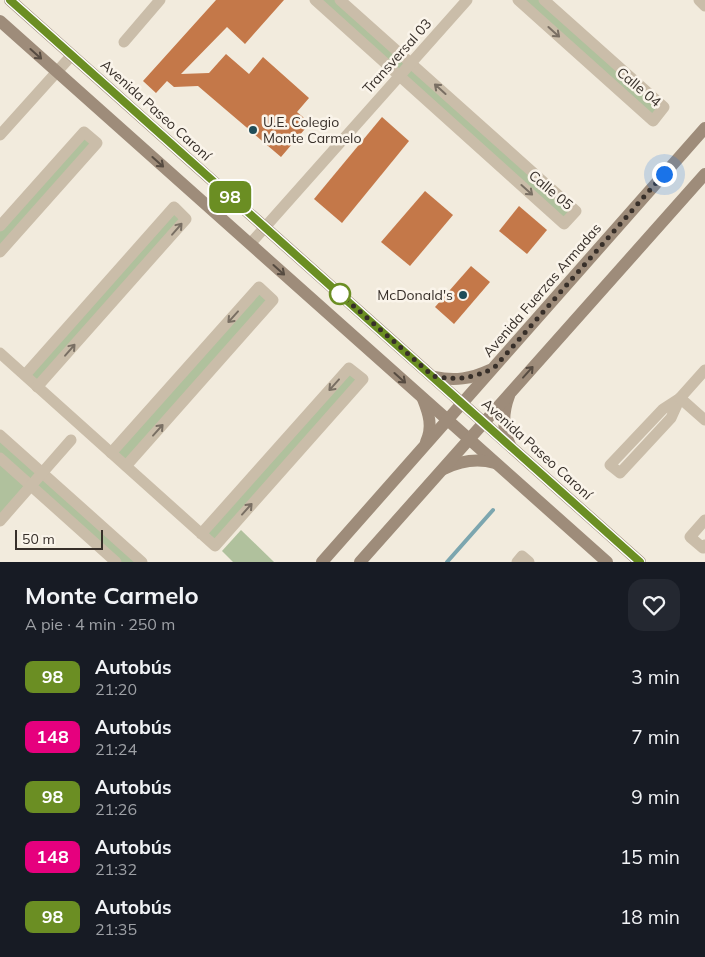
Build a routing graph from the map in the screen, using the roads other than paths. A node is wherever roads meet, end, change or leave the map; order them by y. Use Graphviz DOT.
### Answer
graph roads {
  1 [pos="10,0"];
  2 [pos="160,0"];
  3 [pos="315,0"];
  4 [pos="340,0"];
  5 [pos="466,0"];
  6 [pos="518,0"];
  7 [pos="544,0"];
  8 [pos="699,0"];
  9 [pos="705,6"];
  10 [pos="329,13"];
  11 [pos="0,21"];
  12 [pos="584,36"];
  13 [pos="124,42"];
  14 [pos="572,49"];
  15 [pos="72,55"];
  16 [pos="411,63"];
  17 [pos="57,72"];
  18 [pos="400,75"];
  19 [pos="460,107"];
  20 [pos="449,120"];
  21 [pos="480,126"];
  22 [pos="705,128"];
  23 [pos="0,135"];
  24 [pos="469,138"];
  25 [pos="503,146"];
  26 [pos="492,159"];
  27 [pos="519,160"];
  28 [pos="508,173"];
  29 [pos="705,174"];
  30 [pos="0,226"];
  31 [pos="265,227"];
  32 [pos="250,244"];
  33 [pos="0,252"];
  34 [pos="0,353"];
  35 [pos="494,368"];
  36 [pos="705,370"];
  37 [pos="25,375"];
  38 [pos="433,376"];
  39 [pos="38,387"];
  40 [pos="511,392"];
  41 [pos="422,397"];
  42 [pos="680,398"];
  43 [pos="463,404"];
  44 [pos="447,420"];
  45 [pos="705,420"];
  46 [pos="484,422"];
  47 [pos="0,435"];
  48 [pos="469,439"];
  49 [pos="71,440"];
  50 [pos="425,446"];
  51 [pos="511,447"];
  52 [pos="112,453"];
  53 [pos="0,458"];
  54 [pos="496,464"];
  55 [pos="126,466"];
  56 [pos="440,472"];
  57 [pos="43,473"];
  58 [pos="31,486"];
  59 [pos="705,520"];
  60 [pos="0,521"];
  61 [pos="201,534"];
  62 [pos="705,545"];
  63 [pos="116,562"];
  64 [pos="142,562"];
  65 [pos="322,562"];
  66 [pos="360,562"];
  67 [pos="517,562"];
  68 [pos="528,562"];
  69 [pos="607,562"];
  70 [pos="640,562"];
  1 -- 15 [label="street, Avenida Paseo Caroní"];
  2 -- 13 [label="street"];
  3 -- 10 [label="street, Calle 05"];
  4 -- 10 [label="street"];
  4 -- 16 [label="street, Calle 05"];
  5 -- 16 [label="street, Transversal 03"];
  6 -- 14 [label="street, Calle 04, one-way"];
  7 -- 12 [label="street, Calle 04"];
  8 -- 9 [label="street"];
  10 -- 18 [label="street, Calle 05"];
  11 -- 17 [label="street, one-way"];
  12 -- 14 [label="street"];
  12 -- 14 [label="street, Calle 04"];
  15 -- 17 [label="street"];
  15 -- 31 [label="street, Avenida Paseo Caroní"];
  16 -- 18 [label="street, Transversal 03"];
  19 -- 16 [label="street, Calle 05, one-way"];
  17 -- 23 [label="street"];
  17 -- 32 [label="street, one-way"];
  18 -- 20 [label="street, Calle 05"];
  18 -- 31 [label="street, Transversal 03"];
  19 -- 20 [label="street"];
  19 -- 21 [label="street, Calle 05"];
  20 -- 24 [label="street, Calle 05"];
  21 -- 24 [label="street"];
  21 -- 25 [label="street, Calle 05"];
  22 -- 35 [label="street, Avenida Fuerzas Armadas"];
  24 -- 26 [label="street, Calle 05"];
  25 -- 26 [label="street"];
  25 -- 27 [label="street, Calle 05"];
  26 -- 28 [label="street, Calle 05"];
  27 -- 28 [label="street"];
  28 -- 27 [label="street, Calle 05, one-way"];
  40 -- 29 [label="street, one-way"];
  30 -- 33 [label="street"];
  31 -- 32 [label="street, Transversal 03"];
  31 -- 38 [label="street, Avenida Paseo Caroní"];
  32 -- 41 [label="street, one-way"];
  34 -- 37 [label="street"];
  35 -- 38 [label="street"];
  35 -- 43 [label="street, Avenida Fuerzas Armadas"];
  36 -- 42 [label="street"];
  37 -- 39 [label="street"];
  39 -- 37 [label="street, one-way"];
  38 -- 43 [label="street, Avenida Paseo Caroní"];
  39 -- 52 [label="street"];
  40 -- 46 [label="street"];
  40 -- 51 [label="street"];
  41 -- 44 [label="street"];
  41 -- 50 [label="street"];
  42 -- 42 [label="street"];
  42 -- 45 [label="street"];
  43 -- 44 [label="street, Avenida Fuerzas Armadas"];
  43 -- 46 [label="street, Avenida Paseo Caroní"];
  44 -- 48 [label="street"];
  44 -- 50 [label="street, Avenida Fuerzas Armadas"];
  46 -- 48 [label="street"];
  46 -- 51 [label="street, Avenida Paseo Caroní"];
  47 -- 57 [label="street"];
  48 -- 54 [label="street"];
  48 -- 56 [label="street"];
  49 -- 57 [label="street"];
  50 -- 65 [label="street, Avenida Fuerzas Armadas"];
  51 -- 70 [label="street, Avenida Paseo Caroní"];
  52 -- 55 [label="street"];
  55 -- 52 [label="street, one-way"];
  53 -- 58 [label="street"];
  54 -- 56 [label="street"];
  54 -- 69 [label="street"];
  55 -- 61 [label="street"];
  56 -- 66 [label="street"];
  57 -- 58 [label="street"];
  57 -- 64 [label="street"];
  58 -- 60 [label="street"];
  58 -- 63 [label="street"];
  59 -- 62 [label="street"];
  61 -- 61 [label="street, one-way"];
  67 -- 68 [label="street"];
}
